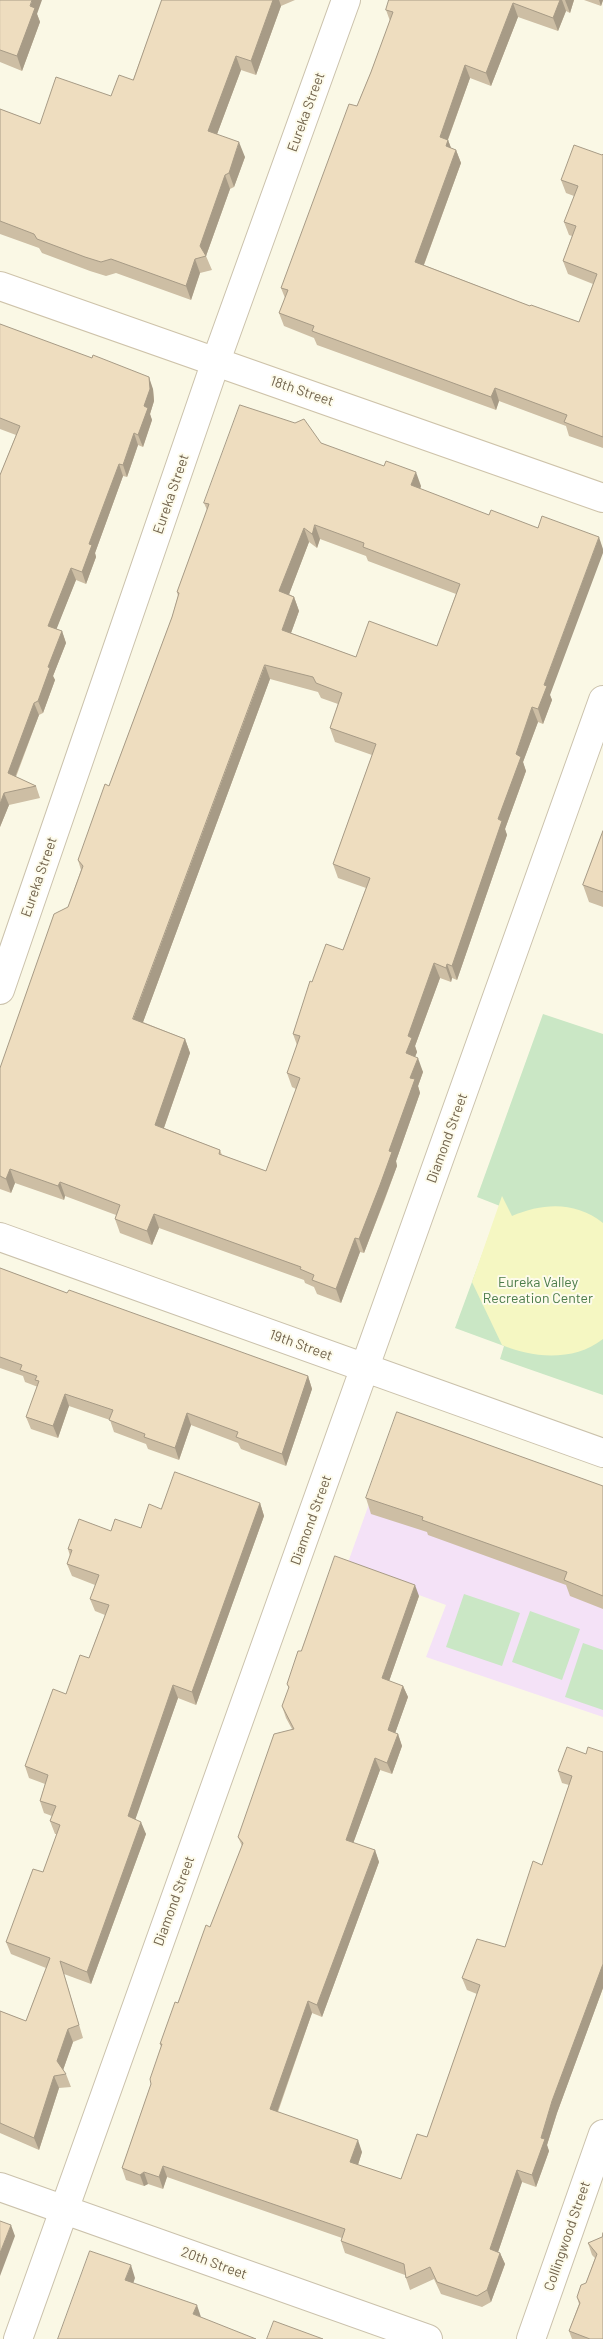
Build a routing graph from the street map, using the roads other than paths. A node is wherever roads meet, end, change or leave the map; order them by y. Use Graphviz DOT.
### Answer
graph roads {
  1 [pos="346,0"];
  2 [pos="0,286"];
  3 [pos="216,361"];
  4 [pos="603,498"];
  5 [pos="603,700"];
  6 [pos="0,990"];
  7 [pos="0,1238"];
  8 [pos="365,1368"];
  9 [pos="603,1453"];
  10 [pos="603,2134"];
  11 [pos="0,2187"];
  12 [pos="64,2210"];
  13 [pos="18,2339"];
  14 [pos="428,2339"];
  15 [pos="530,2339"];
  1 -- 3 [label="street, Eureka Street"];
  2 -- 3 [label="street, 18th Street"];
  3 -- 4 [label="street, 18th Street"];
  3 -- 6 [label="street, Eureka Street"];
  5 -- 8 [label="street, Diamond Street"];
  7 -- 8 [label="street, 19th Street"];
  8 -- 9 [label="street, 19th Street"];
  8 -- 12 [label="street, Diamond Street"];
  10 -- 15 [label="street, Collingwood Street"];
  11 -- 12 [label="street, 20th Street"];
  12 -- 13 [label="street, Diamond Street"];
  12 -- 14 [label="street, 20th Street"];
}
